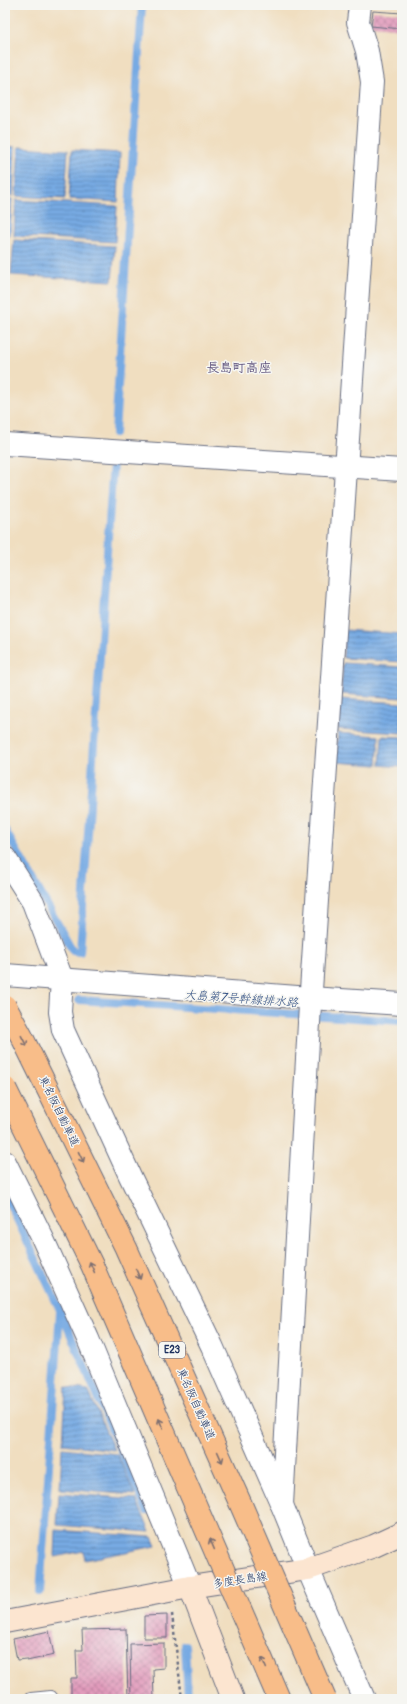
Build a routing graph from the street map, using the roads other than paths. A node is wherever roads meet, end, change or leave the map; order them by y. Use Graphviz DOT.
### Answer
graph roads {
  1 [pos="360,5"];
  2 [pos="5,444"];
  3 [pos="345,466"];
  4 [pos="402,470"];
  5 [pos="5,858"];
  6 [pos="5,975"];
  7 [pos="62,979"];
  8 [pos="402,1004"];
  9 [pos="5,1006"];
  10 [pos="309,1010"];
  11 [pos="5,1088"];
  12 [pos="5,1162"];
  13 [pos="282,1505"];
  14 [pos="402,1534"];
  15 [pos="308,1569"];
  16 [pos="190,1587"];
  17 [pos="5,1622"];
  18 [pos="51,1697"];
  19 [pos="31,1699"];
  20 [pos="234,1699"];
  21 [pos="279,1699"];
  22 [pos="325,1699"];
  23 [pos="364,1699"];
  1 -- 3 [label="street"];
  2 -- 3 [label="street"];
  3 -- 4 [label="street"];
  3 -- 10 [label="street"];
  5 -- 7 [label="street"];
  6 -- 7 [label="street"];
  7 -- 10 [label="street"];
  7 -- 13 [label="street"];
  8 -- 10 [label="street"];
  9 -- 22 [label="highway, 東名阪自動車道 / E23, one-way, bridge"];
  10 -- 13 [label="street"];
  21 -- 11 [label="highway, one-way, bridge"];
  12 -- 16 [label="street"];
  13 -- 15 [label="street"];
  14 -- 15 [label="main road, 多度長島線"];
  15 -- 16 [label="main road, 多度長島線"];
  15 -- 23 [label="street"];
  16 -- 17 [label="main road, 多度長島線"];
  16 -- 20 [label="main road"];
  18 -- 19 [label="lane"];
}
